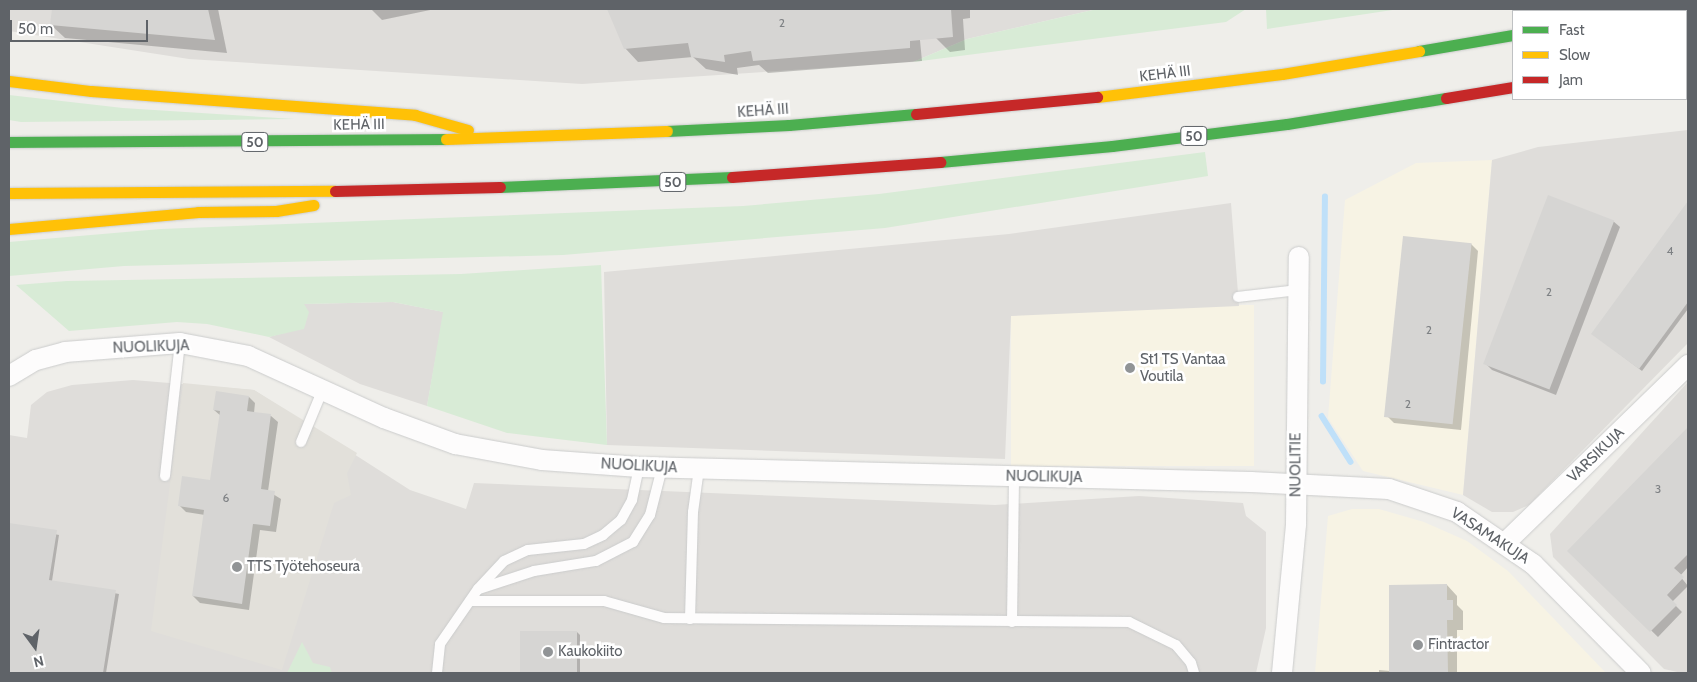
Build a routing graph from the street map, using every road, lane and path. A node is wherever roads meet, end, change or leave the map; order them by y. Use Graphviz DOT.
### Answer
graph roads {
  1 [pos="1512,35"];
  2 [pos="9,81"];
  3 [pos="1512,87"];
  4 [pos="501,139"];
  5 [pos="9,142"];
  6 [pos="407,191"];
  7 [pos="9,193"];
  8 [pos="9,229"];
  9 [pos="1299,257"];
  10 [pos="1298,290"];
  11 [pos="1238,297"];
  12 [pos="180,343"];
  13 [pos="1688,365"];
  14 [pos="9,376"];
  15 [pos="323,389"];
  16 [pos="301,442"];
  17 [pos="639,467"];
  18 [pos="662,468"];
  19 [pos="700,469"];
  20 [pos="165,476"];
  21 [pos="1014,476"];
  22 [pos="1297,483"];
  23 [pos="1504,544"];
  24 [pos="478,589"];
  25 [pos="470,601"];
  26 [pos="690,618"];
  27 [pos="1012,622"];
  28 [pos="437,673"];
  29 [pos="1194,673"];
  30 [pos="1282,673"];
  31 [pos="1641,673"];
  1 -- 4 [label="highway, KEHÄ III / 50"];
  2 -- 4 [label="highway"];
  3 -- 6 [label="highway, 50"];
  4 -- 5 [label="highway, KEHÄ III / 50"];
  6 -- 7 [label="highway, 50"];
  6 -- 8 [label="highway"];
  9 -- 10 [label="street, NUOLITIE"];
  10 -- 11 [label="lane"];
  10 -- 22 [label="street, NUOLITIE"];
  12 -- 14 [label="street, NUOLIKUJA"];
  12 -- 15 [label="street, NUOLIKUJA"];
  12 -- 20 [label="lane"];
  13 -- 23 [label="street, VARSIKUJA"];
  15 -- 16 [label="lane"];
  15 -- 17 [label="street, NUOLIKUJA"];
  17 -- 18 [label="street, NUOLIKUJA"];
  17 -- 24 [label="lane"];
  18 -- 19 [label="street, NUOLIKUJA"];
  18 -- 24 [label="lane"];
  19 -- 21 [label="street, NUOLIKUJA"];
  19 -- 26 [label="lane"];
  21 -- 22 [label="street, NUOLIKUJA"];
  21 -- 27 [label="lane"];
  22 -- 23 [label="street, VASAMAKUJA"];
  22 -- 30 [label="street, NUOLITIE"];
  23 -- 31 [label="street, VASAMAKUJA"];
  24 -- 25 [label="lane"];
  25 -- 26 [label="lane"];
  25 -- 28 [label="lane"];
  26 -- 27 [label="lane"];
  27 -- 29 [label="lane"];
}
